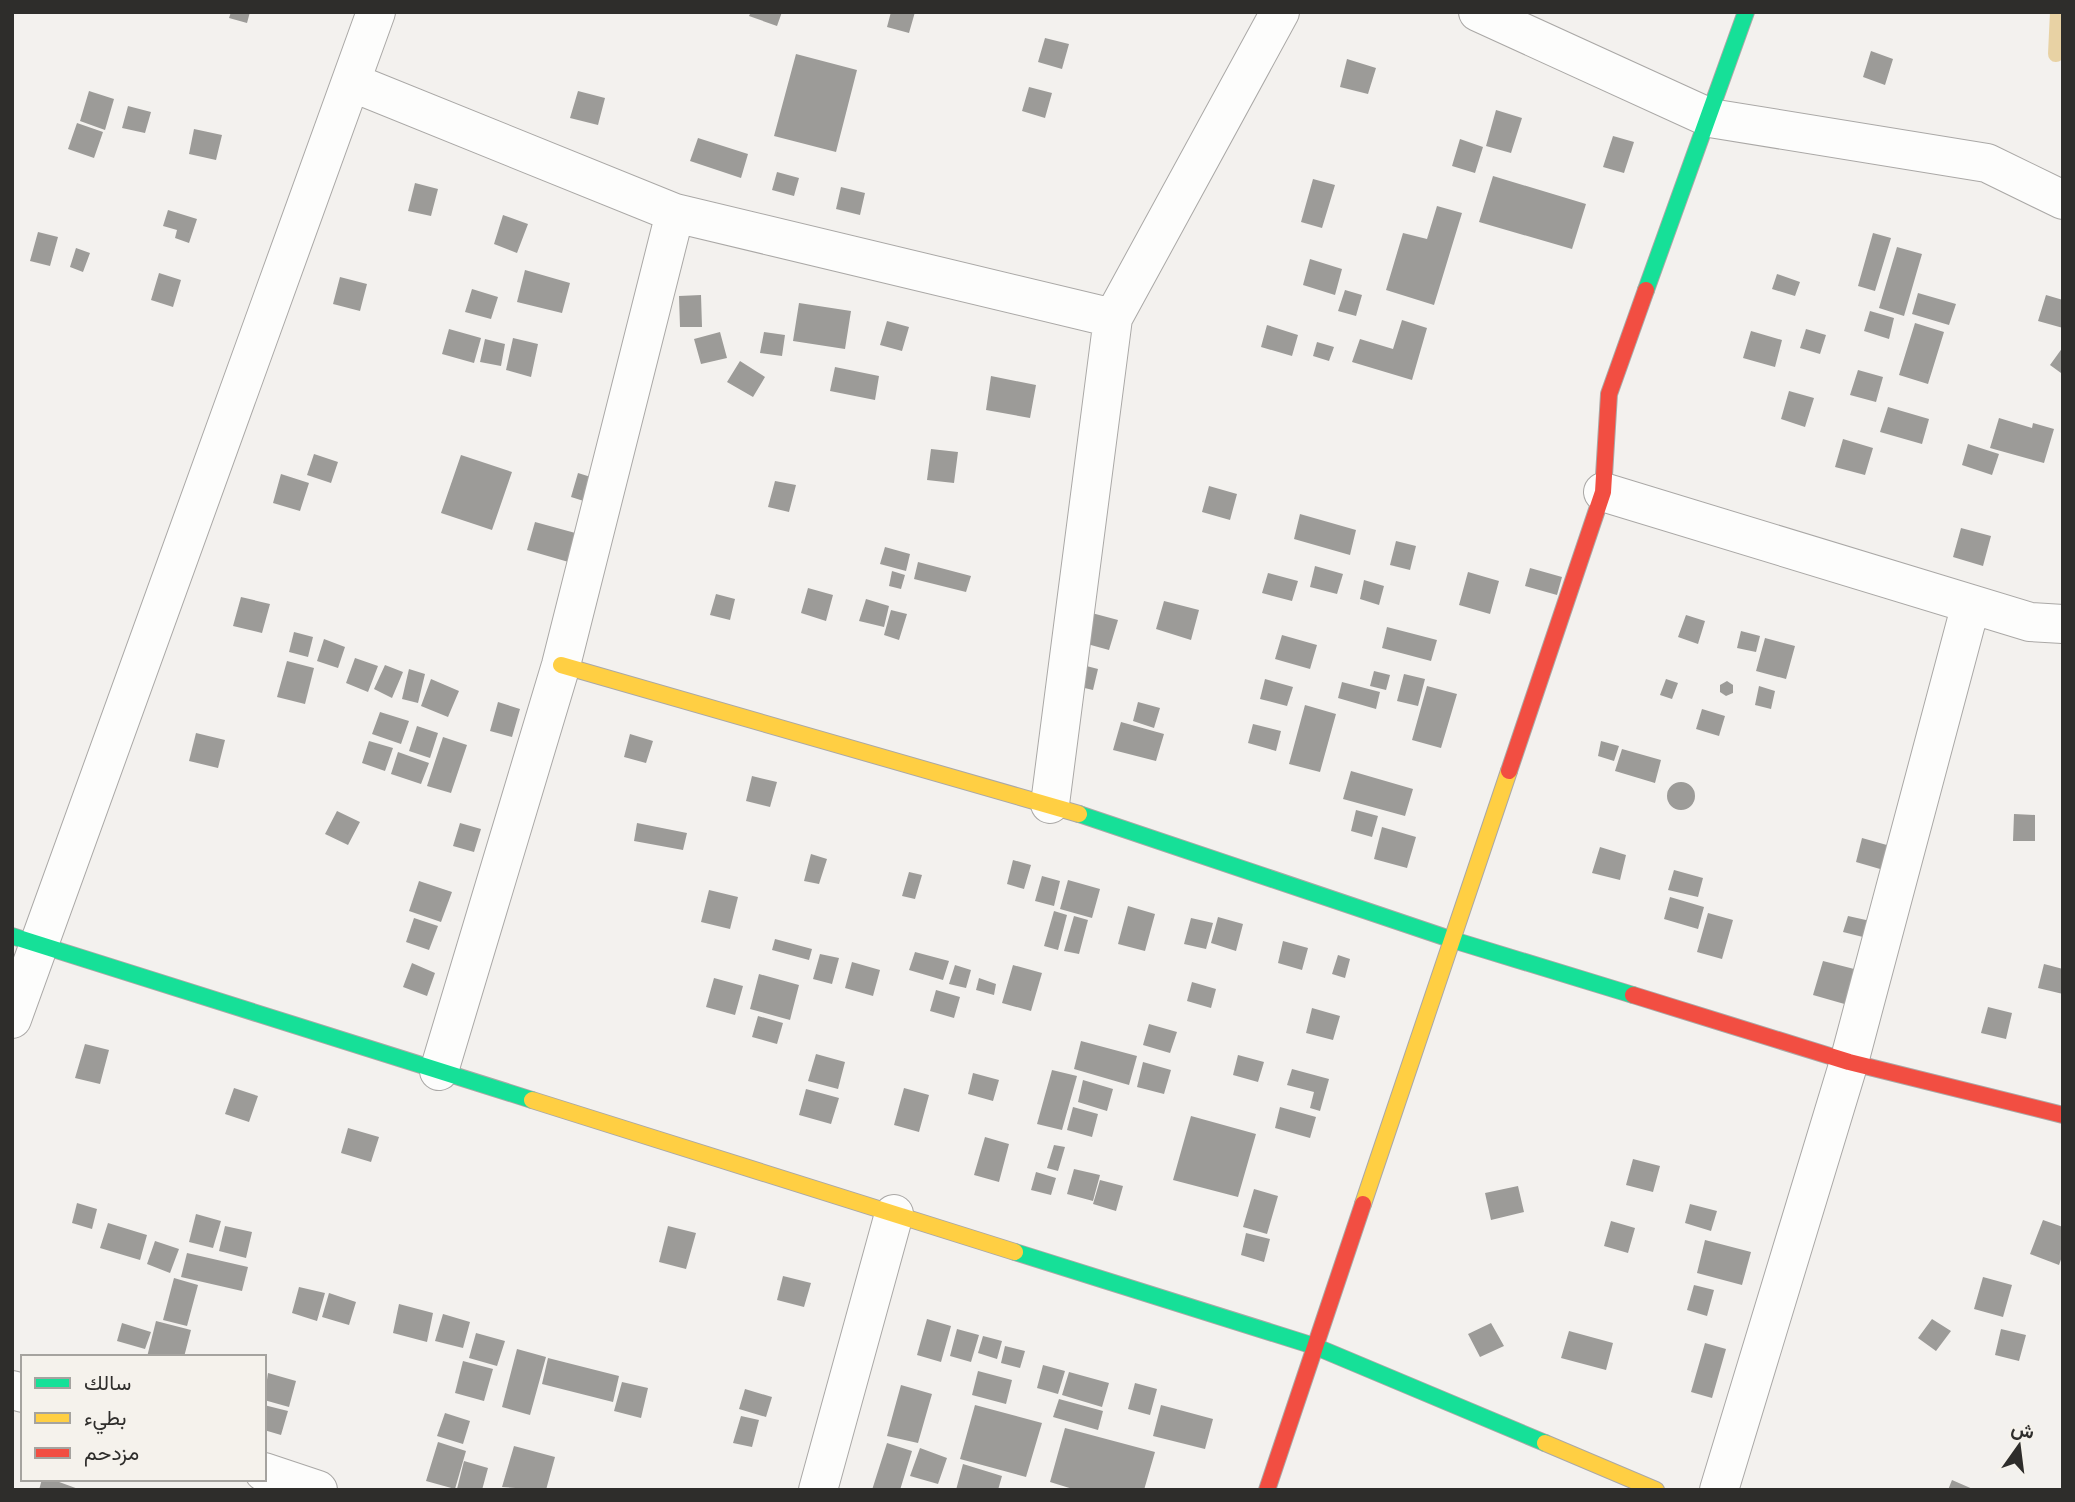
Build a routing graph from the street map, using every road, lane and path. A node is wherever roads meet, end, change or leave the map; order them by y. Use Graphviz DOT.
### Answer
graph roads {
  1 [pos="376,12"];
  2 [pos="1280,12"];
  3 [pos="1478,12"];
  4 [pos="1746,12"];
  5 [pos="351,82"];
  6 [pos="1710,118"];
  7 [pos="2063,200"];
  8 [pos="675,213"];
  9 [pos="1114,318"];
  10 [pos="1603,492"];
  11 [pos="1970,604"];
  12 [pos="2063,624"];
  13 [pos="561,665"];
  14 [pos="1050,804"];
  15 [pos="1453,940"];
  16 [pos="25,941"];
  17 [pos="12,1019"];
  18 [pos="1849,1062"];
  19 [pos="439,1071"];
  20 [pos="2063,1115"];
  21 [pos="894,1214"];
  22 [pos="1314,1346"];
  23 [pos="266,1473"];
  24 [pos="318,1490"];
  25 [pos="818,1490"];
  26 [pos="1267,1490"];
  27 [pos="1657,1490"];
  28 [pos="1719,1490"];
  1 -- 5 [label="street"];
  2 -- 9 [label="street"];
  3 -- 6 [label="street"];
  4 -- 6 [label="street"];
  5 -- 8 [label="street"];
  5 -- 16 [label="street"];
  6 -- 7 [label="street"];
  6 -- 10 [label="street"];
  8 -- 9 [label="street"];
  8 -- 13 [label="street"];
  9 -- 14 [label="street"];
  10 -- 11 [label="street"];
  10 -- 15 [label="street"];
  11 -- 12 [label="street"];
  11 -- 18 [label="street"];
  13 -- 14 [label="street"];
  13 -- 19 [label="street"];
  14 -- 15 [label="street"];
  15 -- 18 [label="street"];
  15 -- 22 [label="street"];
  16 -- 17 [label="street"];
  16 -- 19 [label="street"];
  18 -- 20 [label="street"];
  18 -- 28 [label="street"];
  19 -- 21 [label="street"];
  21 -- 22 [label="street"];
  21 -- 25 [label="street"];
  22 -- 26 [label="street"];
  22 -- 27 [label="street"];
  23 -- 24 [label="street"];
}
